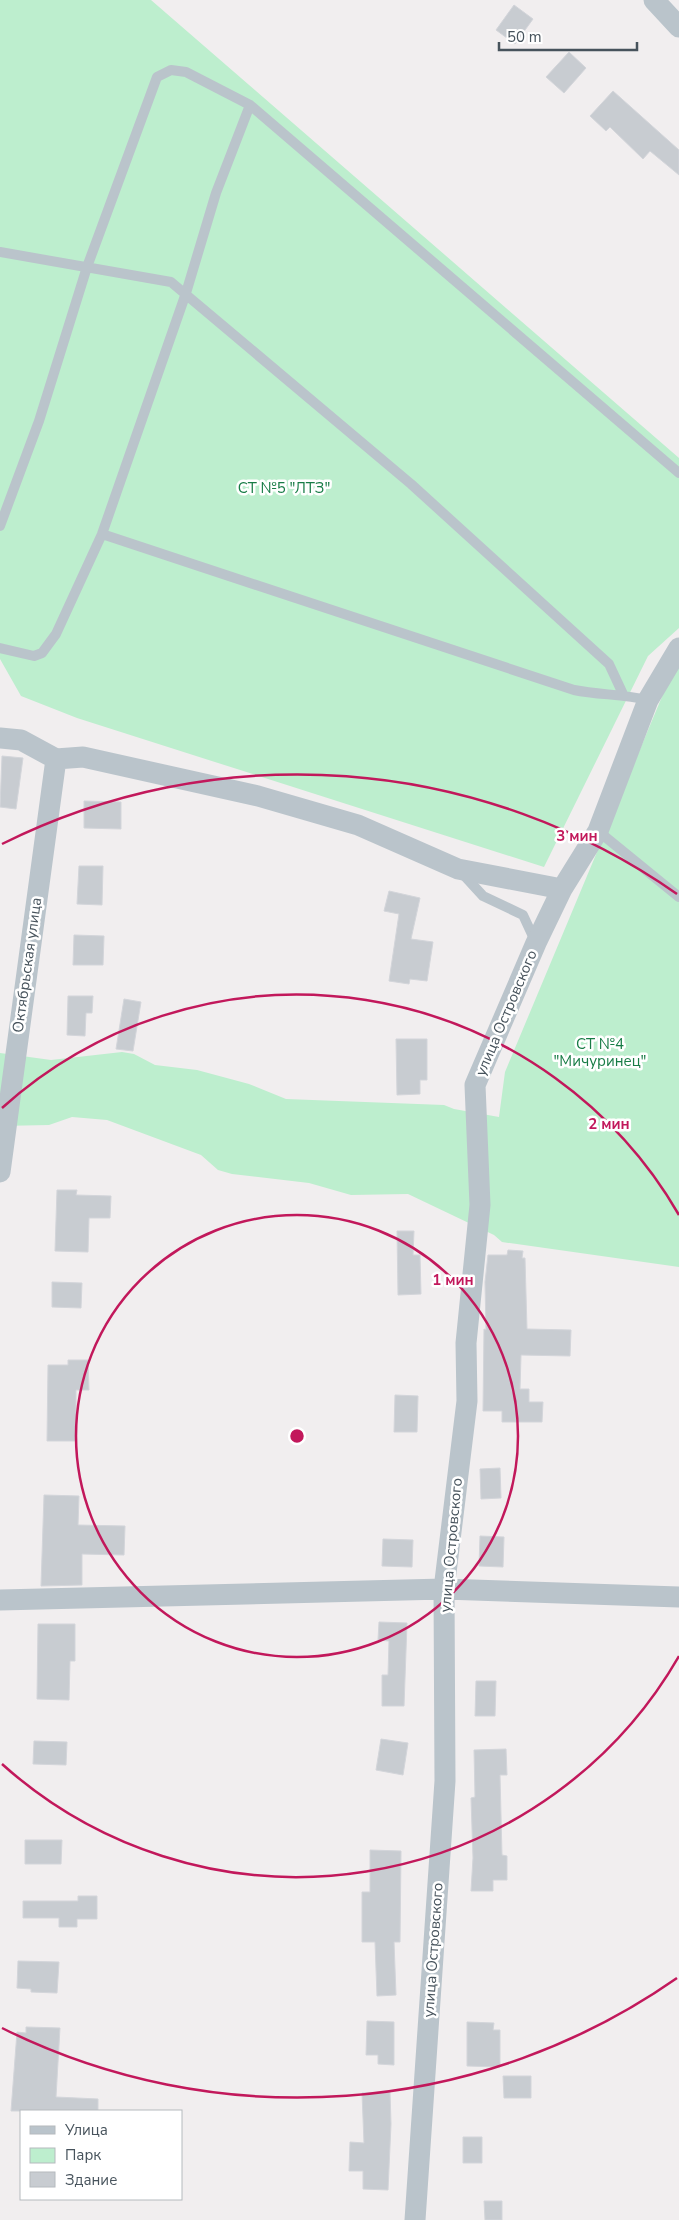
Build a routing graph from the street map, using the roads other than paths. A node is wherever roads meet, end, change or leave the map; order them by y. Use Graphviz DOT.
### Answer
graph roads {
  1 [pos="654,0"];
  2 [pos="679,27"];
  3 [pos="250,105"];
  4 [pos="0,252"];
  5 [pos="87,267"];
  6 [pos="186,293"];
  7 [pos="679,473"];
  8 [pos="0,526"];
  9 [pos="102,534"];
  10 [pos="0,648"];
  11 [pos="679,648"];
  12 [pos="623,694"];
  13 [pos="648,700"];
  14 [pos="0,738"];
  15 [pos="56,759"];
  16 [pos="598,831"];
  17 [pos="458,869"];
  18 [pos="562,889"];
  19 [pos="679,897"];
  20 [pos="536,943"];
  21 [pos="0,1172"];
  22 [pos="444,1588"];
  23 [pos="679,1597"];
  24 [pos="0,1600"];
  25 [pos="415,2220"];
  1 -- 2 [label="street"];
  3 -- 5 [label="lane"];
  3 -- 6 [label="lane"];
  3 -- 7 [label="lane"];
  4 -- 5 [label="lane"];
  5 -- 6 [label="lane"];
  5 -- 8 [label="lane"];
  6 -- 9 [label="lane"];
  6 -- 12 [label="lane"];
  9 -- 10 [label="lane"];
  9 -- 12 [label="lane"];
  11 -- 13 [label="street, улица Островского"];
  12 -- 13 [label="lane"];
  13 -- 16 [label="street, улица Островского"];
  14 -- 15 [label="street"];
  15 -- 17 [label="street"];
  15 -- 21 [label="street, Октябрьская улица"];
  16 -- 18 [label="street, улица Островского"];
  16 -- 19 [label="lane"];
  17 -- 18 [label="street"];
  17 -- 20 [label="lane"];
  18 -- 20 [label="street, улица Островского"];
  20 -- 22 [label="street, улица Островского"];
  22 -- 23 [label="street"];
  22 -- 24 [label="street"];
  22 -- 25 [label="street, улица Островского"];
}
